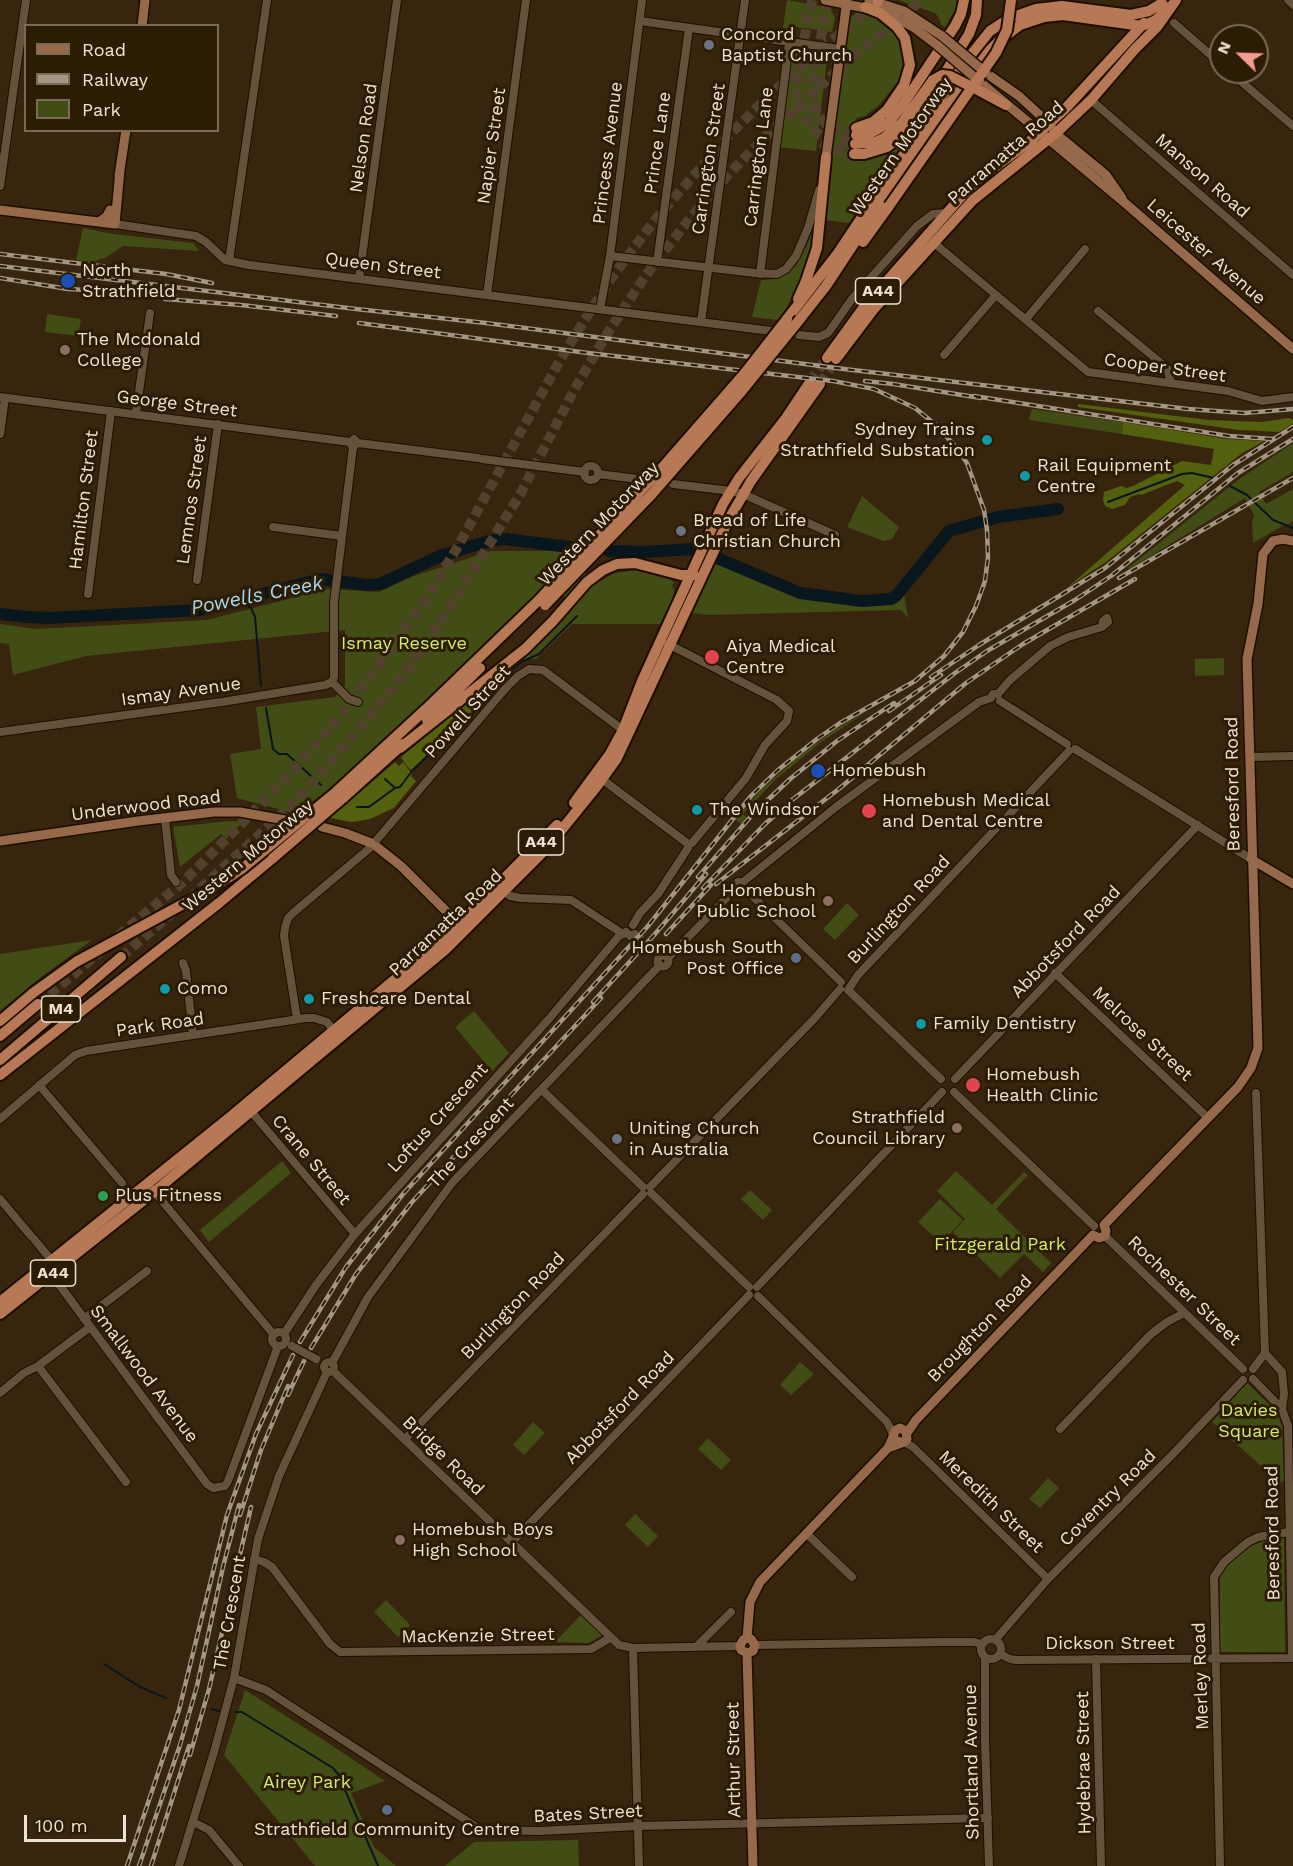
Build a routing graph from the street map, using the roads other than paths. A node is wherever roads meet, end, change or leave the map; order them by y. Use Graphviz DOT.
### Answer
graph roads {
  1 [pos="26,0"];
  2 [pos="146,0"];
  3 [pos="267,0"];
  4 [pos="397,0"];
  5 [pos="526,0"];
  6 [pos="642,0"];
  7 [pos="745,0"];
  8 [pos="825,0"];
  9 [pos="964,0"];
  10 [pos="977,0"];
  11 [pos="1011,0"];
  12 [pos="1288,0"];
  13 [pos="872,2"];
  14 [pos="1168,2"];
  15 [pos="1293,5"];
  16 [pos="846,6"];
  17 [pos="640,21"];
  18 [pos="1174,23"];
  19 [pos="142,24"];
  20 [pos="1142,26"];
  21 [pos="689,28"];
  22 [pos="740,36"];
  23 [pos="940,41"];
  24 [pos="789,43"];
  25 [pos="840,49"];
  26 [pos="1209,54"];
  27 [pos="1244,84"];
  28 [pos="980,86"];
  29 [pos="1091,100"];
  30 [pos="1006,105"];
  31 [pos="1293,126"];
  32 [pos="126,132"];
  33 [pos="1048,132"];
  34 [pos="855,140"];
  35 [pos="826,157"];
  36 [pos="120,170"];
  37 [pos="0,186"];
  38 [pos="0,210"];
  39 [pos="111,210"];
  40 [pos="947,213"];
  41 [pos="99,222"];
  42 [pos="114,224"];
  43 [pos="934,243"];
  44 [pos="1085,249"];
  45 [pos="610,256"];
  46 [pos="229,261"];
  47 [pos="657,262"];
  48 [pos="709,268"];
  49 [pos="760,274"];
  50 [pos="1293,275"];
  51 [pos="359,279"];
  52 [pos="826,286"];
  53 [pos="487,295"];
  54 [pos="996,295"];
  55 [pos="600,309"];
  56 [pos="1098,311"];
  57 [pos="150,313"];
  58 [pos="786,319"];
  59 [pos="1026,319"];
  60 [pos="701,322"];
  61 [pos="773,333"];
  62 [pos="799,335"];
  63 [pos="1293,349"];
  64 [pos="944,355"];
  65 [pos="1171,383"];
  66 [pos="2,397"];
  67 [pos="1293,397"];
  68 [pos="111,411"];
  69 [pos="136,413"];
  70 [pos="218,424"];
  71 [pos="0,434"];
  72 [pos="354,444"];
  73 [pos="646,480"];
  74 [pos="673,484"];
  75 [pos="731,491"];
  76 [pos="743,494"];
  77 [pos="729,519"];
  78 [pos="273,527"];
  79 [pos="835,535"];
  80 [pos="342,536"];
  81 [pos="1292,541"];
  82 [pos="690,576"];
  83 [pos="196,580"];
  84 [pos="88,594"];
  85 [pos="542,602"];
  86 [pos="1102,627"];
  87 [pos="665,642"];
  88 [pos="332,682"];
  89 [pos="996,698"];
  90 [pos="357,702"];
  91 [pos="0,732"];
  92 [pos="626,732"];
  93 [pos="400,748"];
  94 [pos="1070,748"];
  95 [pos="1293,756"];
  96 [pos="1250,758"];
  97 [pos="599,777"];
  98 [pos="340,795"];
  99 [pos="165,818"];
  100 [pos="296,822"];
  101 [pos="1198,825"];
  102 [pos="322,827"];
  103 [pos="0,841"];
  104 [pos="374,845"];
  105 [pos="689,845"];
  106 [pos="1251,859"];
  107 [pos="176,882"];
  108 [pos="1293,884"];
  109 [pos="741,886"];
  110 [pos="505,892"];
  111 [pos="463,928"];
  112 [pos="624,933"];
  113 [pos="121,957"];
  114 [pos="183,963"];
  115 [pos="1056,974"];
  116 [pos="845,986"];
  117 [pos="38,1005"];
  118 [pos="297,1019"];
  119 [pos="0,1021"];
  120 [pos="337,1034"];
  121 [pos="193,1035"];
  122 [pos="0,1036"];
  123 [pos="1258,1048"];
  124 [pos="0,1060"];
  125 [pos="0,1075"];
  126 [pos="941,1079"];
  127 [pos="955,1079"];
  128 [pos="39,1085"];
  129 [pos="542,1090"];
  130 [pos="942,1092"];
  131 [pos="954,1092"];
  132 [pos="1256,1093"];
  133 [pos="248,1108"];
  134 [pos="1207,1117"];
  135 [pos="0,1119"];
  136 [pos="122,1183"];
  137 [pos="151,1187"];
  138 [pos="647,1190"];
  139 [pos="0,1199"];
  140 [pos="1099,1230"];
  141 [pos="355,1234"];
  142 [pos="52,1267"];
  143 [pos="147,1271"];
  144 [pos="753,1291"];
  145 [pos="0,1302"];
  146 [pos="1184,1313"];
  147 [pos="0,1314"];
  148 [pos="84,1319"];
  149 [pos="90,1327"];
  150 [pos="285,1342"];
  151 [pos="1265,1353"];
  152 [pos="38,1366"];
  153 [pos="329,1367"];
  154 [pos="1243,1369"];
  155 [pos="1253,1369"];
  156 [pos="1253,1379"];
  157 [pos="1243,1380"];
  158 [pos="0,1393"];
  159 [pos="1281,1409"];
  160 [pos="1060,1429"];
  161 [pos="901,1435"];
  162 [pos="405,1439"];
  163 [pos="126,1482"];
  164 [pos="217,1488"];
  165 [pos="1289,1532"];
  166 [pos="807,1534"];
  167 [pos="512,1542"];
  168 [pos="254,1559"];
  169 [pos="852,1577"];
  170 [pos="1048,1579"];
  171 [pos="731,1612"];
  172 [pos="610,1638"];
  173 [pos="747,1638"];
  174 [pos="995,1640"];
  175 [pos="981,1644"];
  176 [pos="755,1645"];
  177 [pos="696,1647"];
  178 [pos="633,1648"];
  179 [pos="744,1650"];
  180 [pos="1000,1654"];
  181 [pos="985,1658"];
  182 [pos="1216,1658"];
  183 [pos="1293,1658"];
  184 [pos="1096,1659"];
  185 [pos="234,1678"];
  186 [pos="988,1818"];
  187 [pos="193,1822"];
  188 [pos="752,1823"];
  189 [pos="638,1826"];
  190 [pos="179,1866"];
  191 [pos="239,1866"];
  192 [pos="639,1866"];
  193 [pos="753,1866"];
  194 [pos="989,1866"];
  195 [pos="1101,1866"];
  196 [pos="1220,1866"];
  1 -- 37 [label="street"];
  2 -- 19 [label="main road"];
  3 -- 46 [label="street"];
  4 -- 51 [label="street, Nelson Road"];
  5 -- 53 [label="street, Napier Street"];
  6 -- 17 [label="street, Princess Avenue"];
  7 -- 22 [label="street, Carrington Street"];
  8 -- 16 [label="main road"];
  9 -- 34 [label="highway"];
  10 -- 34 [label="highway"];
  11 -- 52 [label="highway, bridge"];
  12 -- 15 [label="street"];
  13 -- 16 [label="main road"];
  13 -- 23 [label="main road"];
  13 -- 34 [label="highway"];
  14 -- 20 [label="highway"];
  14 -- 29 [label="highway, Parramatta Road / A44"];
  14 -- 58 [label="highway, Western Motorway"];
  16 -- 25 [label="main road"];
  17 -- 21 [label="street"];
  17 -- 45 [label="street, Princess Avenue"];
  18 -- 26 [label="street"];
  20 -- 33 [label="highway, Parramatta Road / A44"];
  20 -- 52 [label="highway, Western Motorway"];
  21 -- 22 [label="street"];
  21 -- 47 [label="street, Prince Lane"];
  22 -- 24 [label="street"];
  22 -- 48 [label="street, Carrington Street"];
  23 -- 28 [label="main road, bridge"];
  23 -- 33 [label="main road, bridge"];
  24 -- 25 [label="street"];
  24 -- 49 [label="street, Carrington Lane"];
  25 -- 35 [label="main road"];
  27 -- 31 [label="street"];
  28 -- 30 [label="highway"];
  28 -- 34 [label="highway, bridge"];
  29 -- 33 [label="highway, Parramatta Road / A44"];
  29 -- 50 [label="street, Manson Road"];
  30 -- 33 [label="main road"];
  32 -- 36 [label="main road"];
  33 -- 40 [label="highway, Parramatta Road / A44"];
  33 -- 43 [label="highway, Parramatta Road / A44"];
  33 -- 63 [label="main road, Leicester Avenue"];
  35 -- 49 [label="street"];
  35 -- 58 [label="highway"];
  36 -- 39 [label="main road"];
  36 -- 42 [label="main road"];
  38 -- 41 [label="main road, Queen Street"];
  39 -- 41 [label="main road"];
  39 -- 42 [label="main road"];
  40 -- 43 [label="highway, Parramatta Road / A44"];
  40 -- 62 [label="street"];
  41 -- 42 [label="main road, Queen Street"];
  42 -- 46 [label="street, Queen Street"];
  43 -- 54 [label="street, Cooper Street"];
  44 -- 59 [label="street"];
  45 -- 47 [label="street"];
  45 -- 55 [label="street, Princess Avenue"];
  46 -- 51 [label="street, Queen Street"];
  47 -- 48 [label="street"];
  48 -- 49 [label="street"];
  48 -- 60 [label="street, Carrington Street"];
  51 -- 53 [label="street, Queen Street"];
  52 -- 85 [label="highway, Western Motorway, bridge"];
  53 -- 55 [label="street, Queen Street"];
  54 -- 59 [label="street, Cooper Street"];
  54 -- 64 [label="street"];
  55 -- 60 [label="street, Queen Street"];
  56 -- 65 [label="street"];
  57 -- 69 [label="street"];
  58 -- 61 [label="highway, Western Motorway, bridge"];
  59 -- 65 [label="street, Cooper Street"];
  60 -- 61 [label="street, Queen Street"];
  61 -- 85 [label="highway, Western Motorway, bridge"];
  65 -- 67 [label="street, Cooper Street"];
  66 -- 68 [label="street, George Street"];
  66 -- 71 [label="street"];
  68 -- 69 [label="street, George Street"];
  68 -- 84 [label="street, Hamilton Street"];
  69 -- 70 [label="street, George Street"];
  70 -- 72 [label="street, George Street"];
  70 -- 83 [label="street, Lemnos Street"];
  72 -- 73 [label="street, George Street"];
  72 -- 80 [label="street"];
  74 -- 75 [label="street"];
  75 -- 76 [label="street"];
  75 -- 76 [label="highway, Parramatta Road / A44"];
  75 -- 82 [label="highway, Parramatta Road / A44"];
  76 -- 77 [label="highway, Parramatta Road / A44"];
  76 -- 79 [label="street"];
  77 -- 82 [label="highway"];
  77 -- 87 [label="highway, Parramatta Road / A44"];
  78 -- 80 [label="street"];
  80 -- 88 [label="street"];
  81 -- 96 [label="main road, Beresford Road"];
  82 -- 87 [label="highway, Parramatta Road / A44"];
  82 -- 93 [label="highway"];
  85 -- 93 [label="highway, Western Motorway"];
  85 -- 98 [label="highway, Western Motorway"];
  86 -- 89 [label="street"];
  87 -- 92 [label="highway, Parramatta Road / A44"];
  87 -- 105 [label="street"];
  88 -- 90 [label="street"];
  88 -- 91 [label="street, Ismay Avenue"];
  89 -- 94 [label="street"];
  89 -- 109 [label="street"];
  92 -- 97 [label="highway, Parramatta Road / A44"];
  92 -- 104 [label="street, Powell Street"];
  93 -- 98 [label="highway, Western Motorway"];
  94 -- 101 [label="street"];
  94 -- 116 [label="street, Burlington Road"];
  95 -- 96 [label="street"];
  96 -- 106 [label="main road, Beresford Road"];
  97 -- 105 [label="street"];
  97 -- 110 [label="highway, Parramatta Road / A44"];
  97 -- 111 [label="highway, Parramatta Road / A44"];
  98 -- 119 [label="highway, Western Motorway, bridge"];
  98 -- 125 [label="highway, Western Motorway, bridge"];
  99 -- 100 [label="main road, Underwood Road"];
  99 -- 103 [label="main road, Underwood Road"];
  99 -- 107 [label="street"];
  101 -- 106 [label="street"];
  101 -- 115 [label="street, Abbotsford Road"];
  102 -- 104 [label="main road"];
  104 -- 111 [label="main road"];
  104 -- 118 [label="street, Powell Street"];
  105 -- 112 [label="street, Loftus Crescent"];
  106 -- 108 [label="main road"];
  106 -- 123 [label="main road, Beresford Road"];
  109 -- 116 [label="street"];
  109 -- 129 [label="street, The Crescent"];
  110 -- 111 [label="highway, Parramatta Road / A44"];
  110 -- 112 [label="street"];
  111 -- 120 [label="highway, Parramatta Road / A44"];
  112 -- 141 [label="street, Loftus Crescent"];
  113 -- 124 [label="highway, M4"];
  114 -- 121 [label="street"];
  115 -- 127 [label="street, Abbotsford Road"];
  115 -- 134 [label="street, Melrose Street"];
  116 -- 126 [label="street"];
  116 -- 138 [label="street, Burlington Road"];
  117 -- 122 [label="highway, M4"];
  118 -- 120 [label="street, Park Road"];
  118 -- 121 [label="street, Park Road"];
  120 -- 133 [label="highway, Parramatta Road / A44"];
  121 -- 128 [label="street, Park Road"];
  123 -- 134 [label="main road, Broughton Road"];
  126 -- 127 [label="street"];
  126 -- 130 [label="street"];
  127 -- 131 [label="street"];
  128 -- 135 [label="street, Park Road"];
  128 -- 136 [label="street"];
  129 -- 138 [label="street, Meredith Street"];
  129 -- 153 [label="street, The Crescent"];
  130 -- 131 [label="street"];
  130 -- 144 [label="street, Abbotsford Road"];
  131 -- 140 [label="street, Rochester Street"];
  132 -- 151 [label="street"];
  133 -- 137 [label="highway, Parramatta Road / A44"];
  133 -- 141 [label="street, Crane Street"];
  134 -- 140 [label="main road, Broughton Road"];
  137 -- 142 [label="highway, Parramatta Road / A44"];
  137 -- 150 [label="street"];
  138 -- 144 [label="street, Meredith Street"];
  138 -- 162 [label="street, Burlington Road"];
  139 -- 142 [label="street, Smallwood Avenue"];
  140 -- 146 [label="street, Rochester Street"];
  140 -- 161 [label="main road, Broughton Road"];
  141 -- 150 [label="street, Loftus Crescent"];
  142 -- 145 [label="highway, Parramatta Road / A44"];
  142 -- 147 [label="highway, Parramatta Road / A44"];
  142 -- 148 [label="street, Smallwood Avenue"];
  143 -- 148 [label="street"];
  144 -- 161 [label="street, Meredith Street"];
  144 -- 167 [label="street, Abbotsford Road"];
  146 -- 154 [label="street, Rochester Street"];
  146 -- 160 [label="street"];
  148 -- 149 [label="street, Smallwood Avenue"];
  149 -- 152 [label="street"];
  149 -- 164 [label="street, Smallwood Avenue"];
  150 -- 153 [label="street, Bridge Road, bridge"];
  150 -- 164 [label="street, Loftus Crescent"];
  151 -- 155 [label="street"];
  151 -- 159 [label="street, Beresford Road"];
  152 -- 158 [label="street"];
  152 -- 163 [label="street"];
  153 -- 162 [label="street, Bridge Road"];
  153 -- 168 [label="street, The Crescent"];
  154 -- 155 [label="street"];
  154 -- 157 [label="street"];
  155 -- 156 [label="street"];
  156 -- 157 [label="street"];
  156 -- 159 [label="street, Beresford Road"];
  157 -- 170 [label="street, Coventry Road"];
  159 -- 165 [label="street, Beresford Road"];
  161 -- 166 [label="main road, Broughton Road"];
  161 -- 170 [label="street, Meredith Street"];
  162 -- 167 [label="street, Bridge Road"];
  165 -- 182 [label="street, Merley Road"];
  165 -- 183 [label="street, Beresford Road"];
  166 -- 169 [label="street"];
  166 -- 173 [label="main road, Broughton Road"];
  167 -- 172 [label="street, Bridge Road"];
  168 -- 172 [label="street, MacKenzie Street"];
  168 -- 185 [label="street, The Crescent"];
  170 -- 174 [label="street, Coventry Road"];
  171 -- 177 [label="street"];
  172 -- 178 [label="street"];
  173 -- 176 [label="main road"];
  173 -- 179 [label="main road"];
  174 -- 175 [label="street"];
  174 -- 180 [label="street"];
  175 -- 176 [label="street"];
  175 -- 181 [label="street"];
  176 -- 179 [label="main road"];
  177 -- 178 [label="street"];
  177 -- 179 [label="street"];
  178 -- 189 [label="street"];
  179 -- 188 [label="main road, Arthur Street"];
  180 -- 181 [label="street"];
  180 -- 184 [label="street, Dickson Street"];
  181 -- 186 [label="street, Shortland Avenue"];
  182 -- 183 [label="street, Dickson Street"];
  182 -- 184 [label="street, Dickson Street"];
  182 -- 196 [label="street, Merley Road"];
  184 -- 195 [label="street, Hydebrae Street"];
  185 -- 187 [label="street, The Crescent"];
  185 -- 189 [label="street, Bates Street"];
  186 -- 188 [label="street, Bates Street"];
  186 -- 194 [label="street, Shortland Avenue"];
  187 -- 190 [label="street, The Crescent"];
  187 -- 191 [label="street"];
  188 -- 189 [label="street, Bates Street"];
  188 -- 193 [label="main road, Arthur Street"];
  189 -- 192 [label="street"];
}
